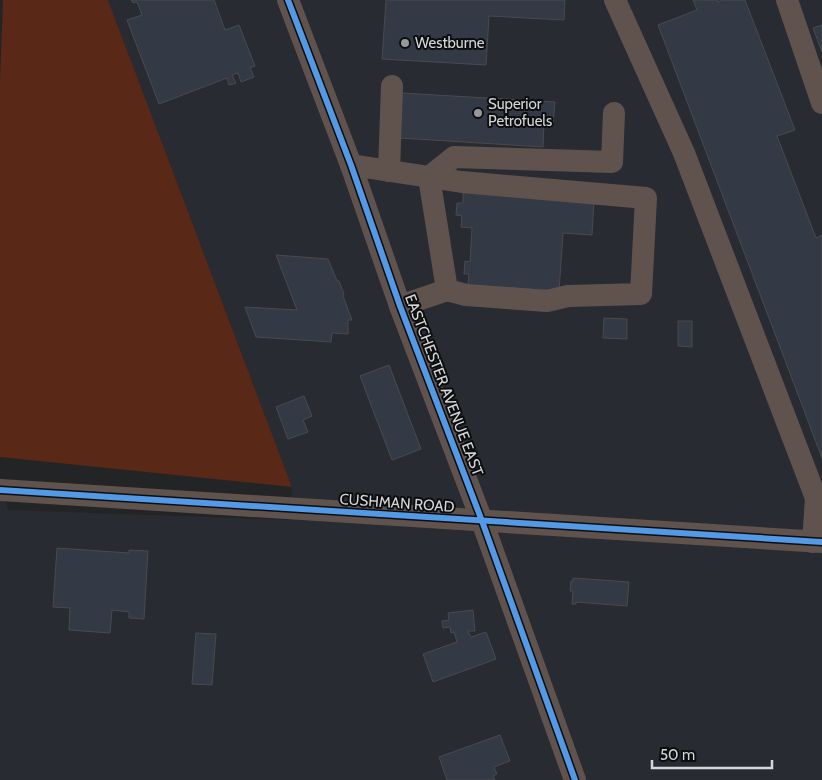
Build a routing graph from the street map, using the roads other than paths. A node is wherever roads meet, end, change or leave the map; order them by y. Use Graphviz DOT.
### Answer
graph roads {
  1 [pos="288,0"];
  2 [pos="615,0"];
  3 [pos="787,0"];
  4 [pos="392,86"];
  5 [pos="822,103"];
  6 [pos="614,113"];
  7 [pos="351,166"];
  8 [pos="389,171"];
  9 [pos="429,177"];
  10 [pos="448,290"];
  11 [pos="400,306"];
  12 [pos="0,490"];
  13 [pos="482,521"];
  14 [pos="818,542"];
  15 [pos="575,780"];
  1 -- 7 [label="street, EASTCHESTER AVENUE EAST"];
  2 -- 14 [label="street"];
  3 -- 5 [label="street"];
  4 -- 8 [label="street"];
  6 -- 9 [label="street"];
  7 -- 8 [label="street"];
  7 -- 11 [label="street, EASTCHESTER AVENUE EAST"];
  8 -- 9 [label="street"];
  9 -- 10 [label="street"];
  9 -- 10 [label="street"];
  10 -- 11 [label="street"];
  11 -- 13 [label="street, EASTCHESTER AVENUE EAST"];
  12 -- 13 [label="street, CUSHMAN ROAD"];
  13 -- 14 [label="street, CUSHMAN ROAD"];
  13 -- 15 [label="street, EASTCHESTER AVENUE EAST"];
}
